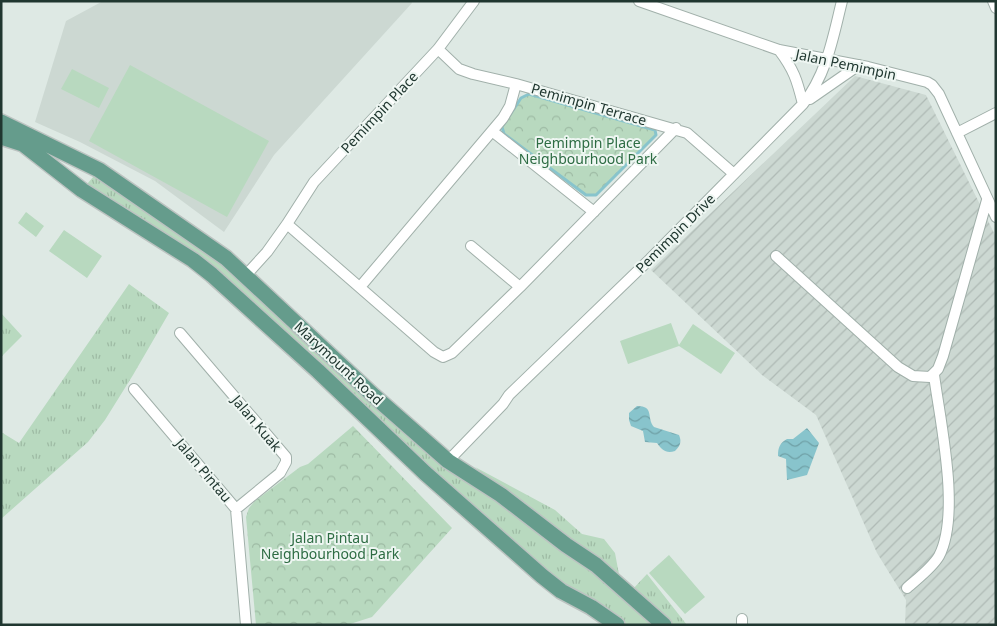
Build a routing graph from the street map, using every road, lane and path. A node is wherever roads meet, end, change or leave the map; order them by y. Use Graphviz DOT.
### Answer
graph roads {
  1 [pos="474,1"];
  2 [pos="638,1"];
  3 [pos="842,1"];
  4 [pos="993,1"];
  5 [pos="996,8"];
  6 [pos="438,49"];
  7 [pos="779,50"];
  8 [pos="827,60"];
  9 [pos="859,65"];
  10 [pos="516,84"];
  11 [pos="803,104"];
  12 [pos="996,113"];
  13 [pos="1,122"];
  14 [pos="676,128"];
  15 [pos="492,131"];
  16 [pos="958,133"];
  17 [pos="1,137"];
  18 [pos="734,174"];
  19 [pos="987,200"];
  20 [pos="594,212"];
  21 [pos="996,217"];
  22 [pos="288,224"];
  23 [pos="471,246"];
  24 [pos="776,256"];
  25 [pos="246,275"];
  26 [pos="360,287"];
  27 [pos="520,287"];
  28 [pos="180,333"];
  29 [pos="934,374"];
  30 [pos="134,389"];
  31 [pos="445,459"];
  32 [pos="236,509"];
  33 [pos="906,588"];
  34 [pos="246,625"];
  35 [pos="617,625"];
  36 [pos="664,625"];
  1 -- 6 [label="street, Pemimpin Place"];
  2 -- 7 [label="street, Jalan Pemimpin"];
  3 -- 8 [label="street, Pemimpin Drive"];
  4 -- 5 [label="street"];
  6 -- 10 [label="street, Pemimpin Terrace"];
  6 -- 22 [label="street, Pemimpin Place"];
  7 -- 8 [label="street, Jalan Pemimpin"];
  7 -- 11 [label="street"];
  8 -- 9 [label="street, Jalan Pemimpin"];
  8 -- 11 [label="street, Pemimpin Drive"];
  9 -- 11 [label="street"];
  9 -- 16 [label="street, Jalan Pemimpin"];
  10 -- 14 [label="street, Pemimpin Terrace"];
  10 -- 15 [label="street"];
  11 -- 18 [label="street, Pemimpin Drive"];
  12 -- 16 [label="street"];
  13 -- 25 [label="main road, Marymount Road"];
  14 -- 18 [label="street, Pemimpin Terrace"];
  14 -- 20 [label="street"];
  15 -- 20 [label="street"];
  15 -- 26 [label="street"];
  16 -- 19 [label="street, Jalan Pemimpin"];
  17 -- 35 [label="main road, Marymount Road"];
  18 -- 31 [label="street, Pemimpin Drive"];
  19 -- 21 [label="street, Jalan Pemimpin"];
  19 -- 29 [label="street"];
  20 -- 27 [label="street"];
  22 -- 25 [label="street, Pemimpin Place"];
  22 -- 26 [label="street"];
  23 -- 27 [label="street"];
  24 -- 29 [label="street"];
  25 -- 31 [label="main road, Marymount Road"];
  26 -- 27 [label="street"];
  28 -- 32 [label="street, Jalan Kuak"];
  29 -- 33 [label="street"];
  30 -- 32 [label="street, Jalan Pintau"];
  31 -- 36 [label="main road, Marymount Road"];
  32 -- 34 [label="street, Jalan Pintau"];
}
